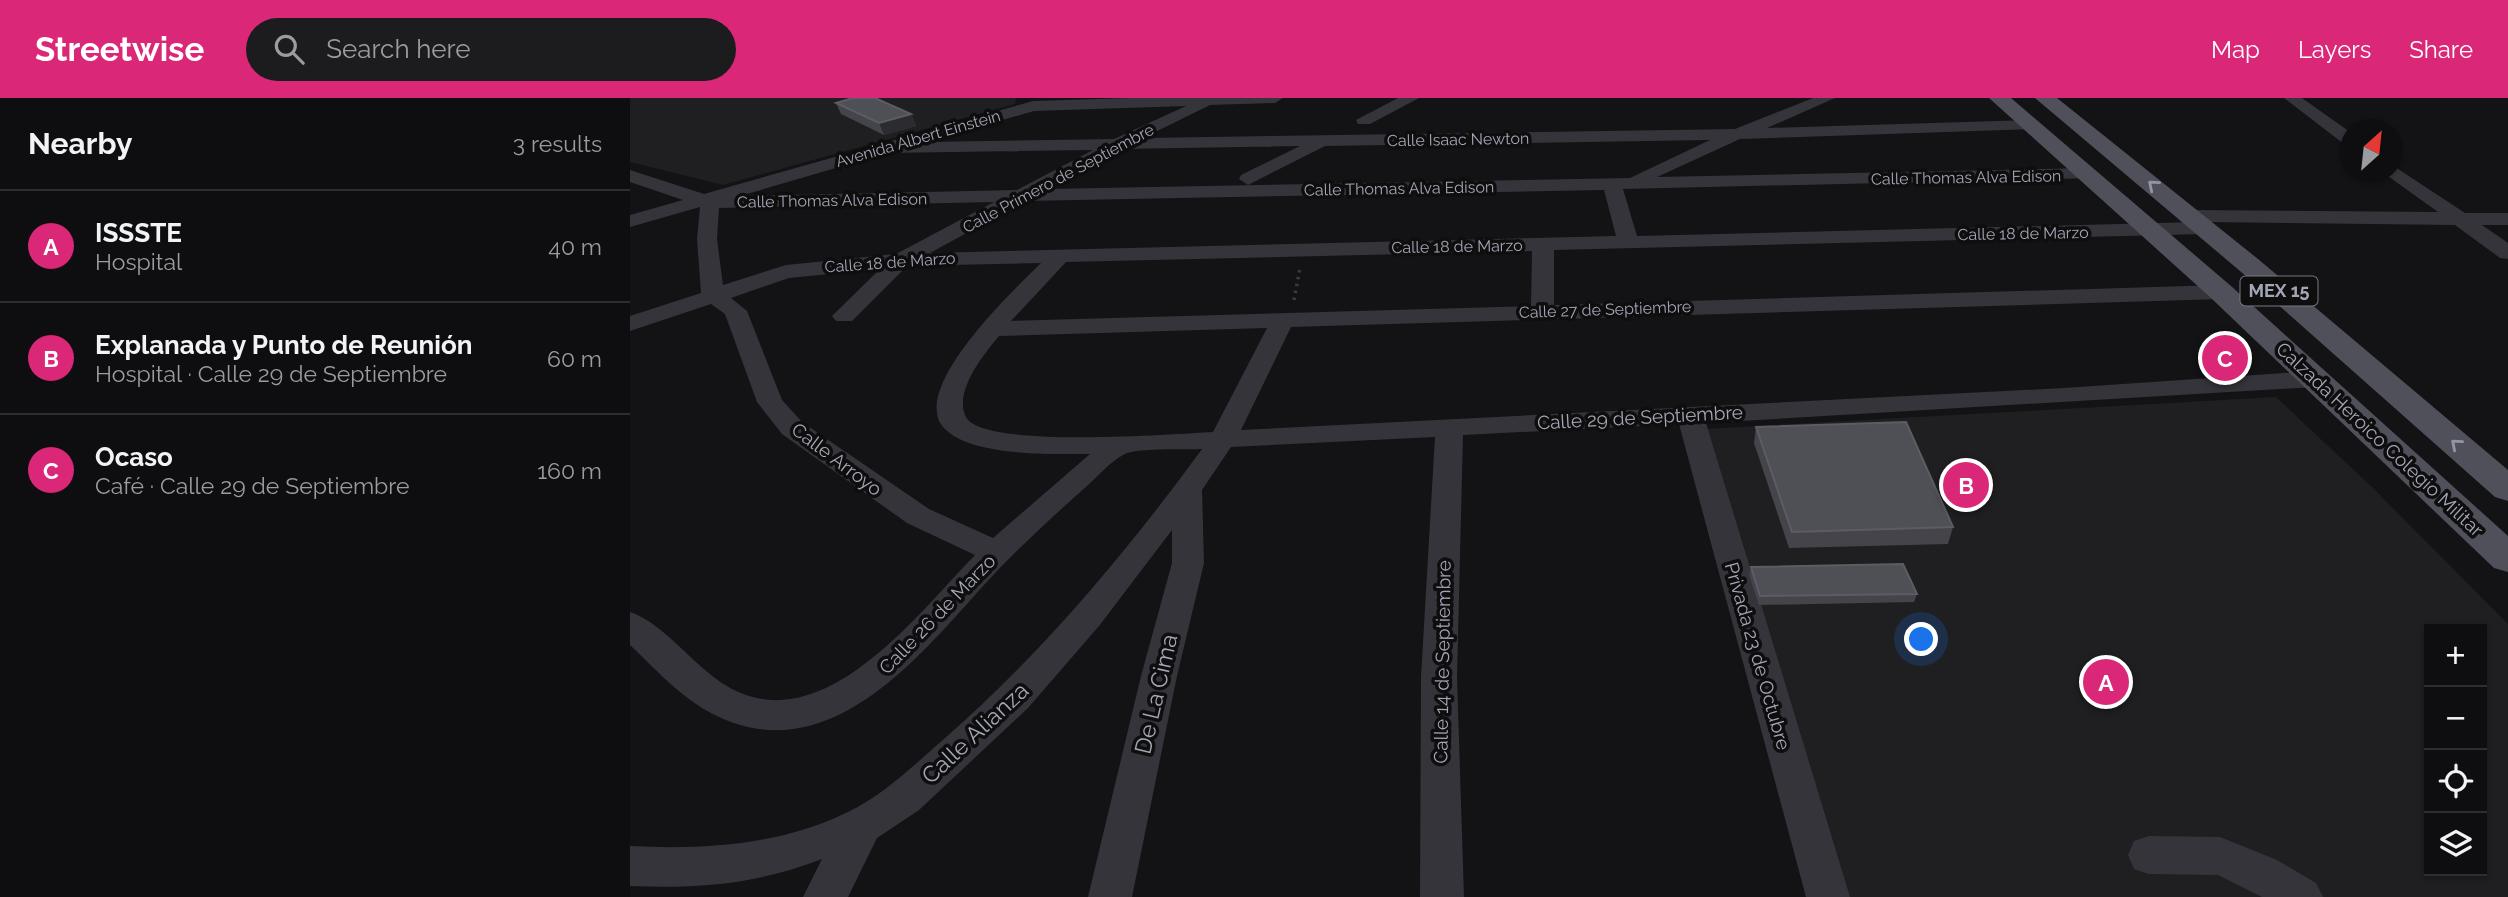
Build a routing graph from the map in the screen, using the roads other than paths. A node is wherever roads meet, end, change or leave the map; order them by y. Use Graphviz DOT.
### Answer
graph roads {
  1 [pos="1275,98"];
  2 [pos="1411,98"];
  3 [pos="1828,98"];
  4 [pos="1999,98"];
  5 [pos="2045,98"];
  6 [pos="2292,98"];
  7 [pos="1212,99"];
  8 [pos="1099,100"];
  9 [pos="1033,102"];
  10 [pos="1364,120"];
  11 [pos="2031,125"];
  12 [pos="2340,133"];
  13 [pos="1737,134"];
  14 [pos="1323,142"];
  15 [pos="1117,144"];
  16 [pos="884,148"];
  17 [pos="2088,174"];
  18 [pos="630,176"];
  19 [pos="2403,178"];
  20 [pos="1248,179"];
  21 [pos="1620,183"];
  22 [pos="1021,196"];
  23 [pos="708,200"];
  24 [pos="2461,219"];
  25 [pos="2508,219"];
  26 [pos="630,221"];
  27 [pos="2198,222"];
  28 [pos="2150,230"];
  29 [pos="1628,242"];
  30 [pos="1543,244"];
  31 [pos="2508,253"];
  32 [pos="1062,254"];
  33 [pos="901,260"];
  34 [pos="2221,292"];
  35 [pos="713,295"];
  36 [pos="1542,310"];
  37 [pos="844,316"];
  38 [pos="1283,320"];
  39 [pos="630,324"];
  40 [pos="990,329"];
  41 [pos="2315,379"];
  42 [pos="1690,414"];
  43 [pos="1449,428"];
  44 [pos="1223,439"];
  45 [pos="1117,445"];
  46 [pos="2508,489"];
  47 [pos="1187,490"];
  48 [pos="997,552"];
  49 [pos="2508,558"];
  50 [pos="630,625"];
  51 [pos="862,825"];
  52 [pos="2149,855"];
  53 [pos="630,866"];
  54 [pos="825,897"];
  55 [pos="1110,897"];
  56 [pos="1442,897"];
  57 [pos="1828,897"];
  58 [pos="2301,897"];
  1 -- 7 [label="street, Avenida Albert Einstein"];
  2 -- 10 [label="street"];
  3 -- 13 [label="street"];
  4 -- 11 [label="main road, Calzada Heroico Colegio Militar / MEX 15"];
  27 -- 5 [label="main road, MEX 15, one-way"];
  6 -- 12 [label="street"];
  7 -- 8 [label="street, Avenida Albert Einstein"];
  7 -- 15 [label="street, Calle Primero de Septiembre"];
  8 -- 9 [label="street, Avenida Albert Einstein"];
  9 -- 16 [label="street, Avenida Albert Einstein"];
  11 -- 13 [label="street, Calle Isaac Newton"];
  11 -- 17 [label="main road, Calzada Heroico Colegio Militar / MEX 15"];
  13 -- 14 [label="street, Calle Isaac Newton"];
  13 -- 21 [label="street"];
  14 -- 15 [label="street, Calle Isaac Newton"];
  14 -- 20 [label="street"];
  15 -- 16 [label="street, Calle Isaac Newton"];
  15 -- 22 [label="street, Calle Primero de Septiembre"];
  16 -- 23 [label="street, Avenida Albert Einstein"];
  17 -- 21 [label="street, Calle Thomas Alva Edison"];
  17 -- 28 [label="main road, Calzada Heroico Colegio Militar / MEX 15"];
  18 -- 23 [label="street"];
  19 -- 24 [label="street"];
  21 -- 22 [label="street, Calle Thomas Alva Edison"];
  21 -- 29 [label="street"];
  22 -- 23 [label="street, Calle Thomas Alva Edison"];
  22 -- 33 [label="street, Calle Primero de Septiembre"];
  23 -- 26 [label="street, Avenida Albert Einstein"];
  23 -- 35 [label="street"];
  24 -- 25 [label="street, Calle 18 de Marzo"];
  24 -- 27 [label="street, Calle 18 de Marzo"];
  24 -- 31 [label="street"];
  27 -- 28 [label="street, Calle 18 de Marzo"];
  46 -- 27 [label="main road, MEX 15, one-way"];
  28 -- 29 [label="street, Calle 18 de Marzo"];
  28 -- 34 [label="main road, Calzada Heroico Colegio Militar / MEX 15"];
  29 -- 30 [label="street, Calle 18 de Marzo"];
  30 -- 32 [label="street, Calle 18 de Marzo"];
  30 -- 36 [label="street"];
  32 -- 33 [label="street, Calle 18 de Marzo"];
  32 -- 40 [label="street"];
  33 -- 35 [label="street, Calle 18 de Marzo"];
  33 -- 37 [label="street, Calle Primero de Septiembre"];
  34 -- 36 [label="street, Calle 27 de Septiembre"];
  34 -- 41 [label="main road, Calzada Heroico Colegio Militar / MEX 15"];
  35 -- 39 [label="street, Calle 18 de Marzo"];
  35 -- 48 [label="street, Calle Arroyo"];
  36 -- 38 [label="street, Calle 27 de Septiembre"];
  38 -- 40 [label="street, Calle 27 de Septiembre"];
  38 -- 44 [label="street"];
  40 -- 45 [label="street, Calle 29 de Septiembre"];
  41 -- 42 [label="street, Calle 29 de Septiembre"];
  41 -- 49 [label="main road, Calzada Heroico Colegio Militar / MEX 15"];
  42 -- 43 [label="street, Calle 29 de Septiembre"];
  42 -- 57 [label="street, Privada 23 de Octubre"];
  43 -- 44 [label="street, Calle 29 de Septiembre"];
  43 -- 56 [label="street, Calle 14 de Septiembre"];
  44 -- 45 [label="street, Calle 29 de Septiembre"];
  44 -- 47 [label="street, Calle Alianza"];
  45 -- 48 [label="street, Calle 26 de Marzo"];
  47 -- 51 [label="street, Calle Alianza"];
  47 -- 55 [label="street, De La Cima"];
  48 -- 50 [label="street, Calle 26 de Marzo"];
  51 -- 53 [label="street, Calle Alianza"];
  51 -- 54 [label="street"];
  52 -- 58 [label="street"];
}
